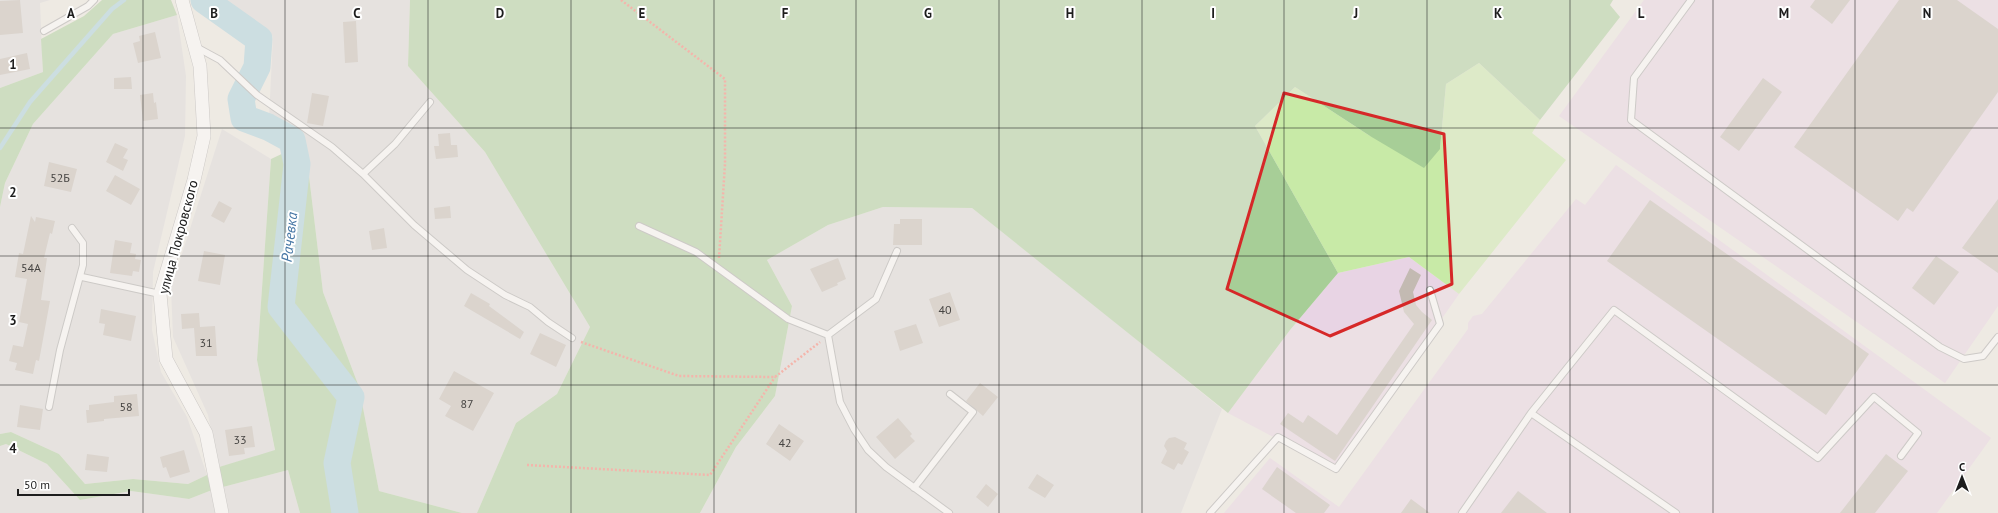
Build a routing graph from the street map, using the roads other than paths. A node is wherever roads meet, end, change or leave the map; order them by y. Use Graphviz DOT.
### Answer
graph roads {
  1 [pos="94,0"];
  2 [pos="182,0"];
  3 [pos="1691,0"];
  4 [pos="44,31"];
  5 [pos="194,46"];
  6 [pos="430,102"];
  7 [pos="364,174"];
  8 [pos="639,226"];
  9 [pos="72,228"];
  10 [pos="897,251"];
  11 [pos="82,277"];
  12 [pos="1430,290"];
  13 [pos="160,294"];
  14 [pos="828,335"];
  15 [pos="572,338"];
  16 [pos="1998,338"];
  17 [pos="950,394"];
  18 [pos="49,407"];
  19 [pos="1531,413"];
  20 [pos="1901,456"];
  21 [pos="914,488"];
  22 [pos="222,513"];
  23 [pos="949,513"];
  24 [pos="1210,513"];
  25 [pos="1462,513"];
  26 [pos="1676,513"];
  1 -- 4 [label="lane"];
  2 -- 5 [label="street, улица Покровского"];
  3 -- 16 [label="lane"];
  5 -- 7 [label="lane"];
  5 -- 13 [label="street, улица Покровского"];
  6 -- 7 [label="lane"];
  7 -- 15 [label="lane"];
  8 -- 14 [label="lane"];
  9 -- 11 [label="lane"];
  10 -- 14 [label="lane"];
  11 -- 13 [label="lane"];
  11 -- 18 [label="lane"];
  12 -- 24 [label="lane"];
  13 -- 22 [label="street, улица Покровского"];
  14 -- 21 [label="lane"];
  17 -- 21 [label="lane"];
  19 -- 20 [label="lane"];
  19 -- 25 [label="lane"];
  19 -- 26 [label="lane"];
  21 -- 23 [label="lane"];
}
